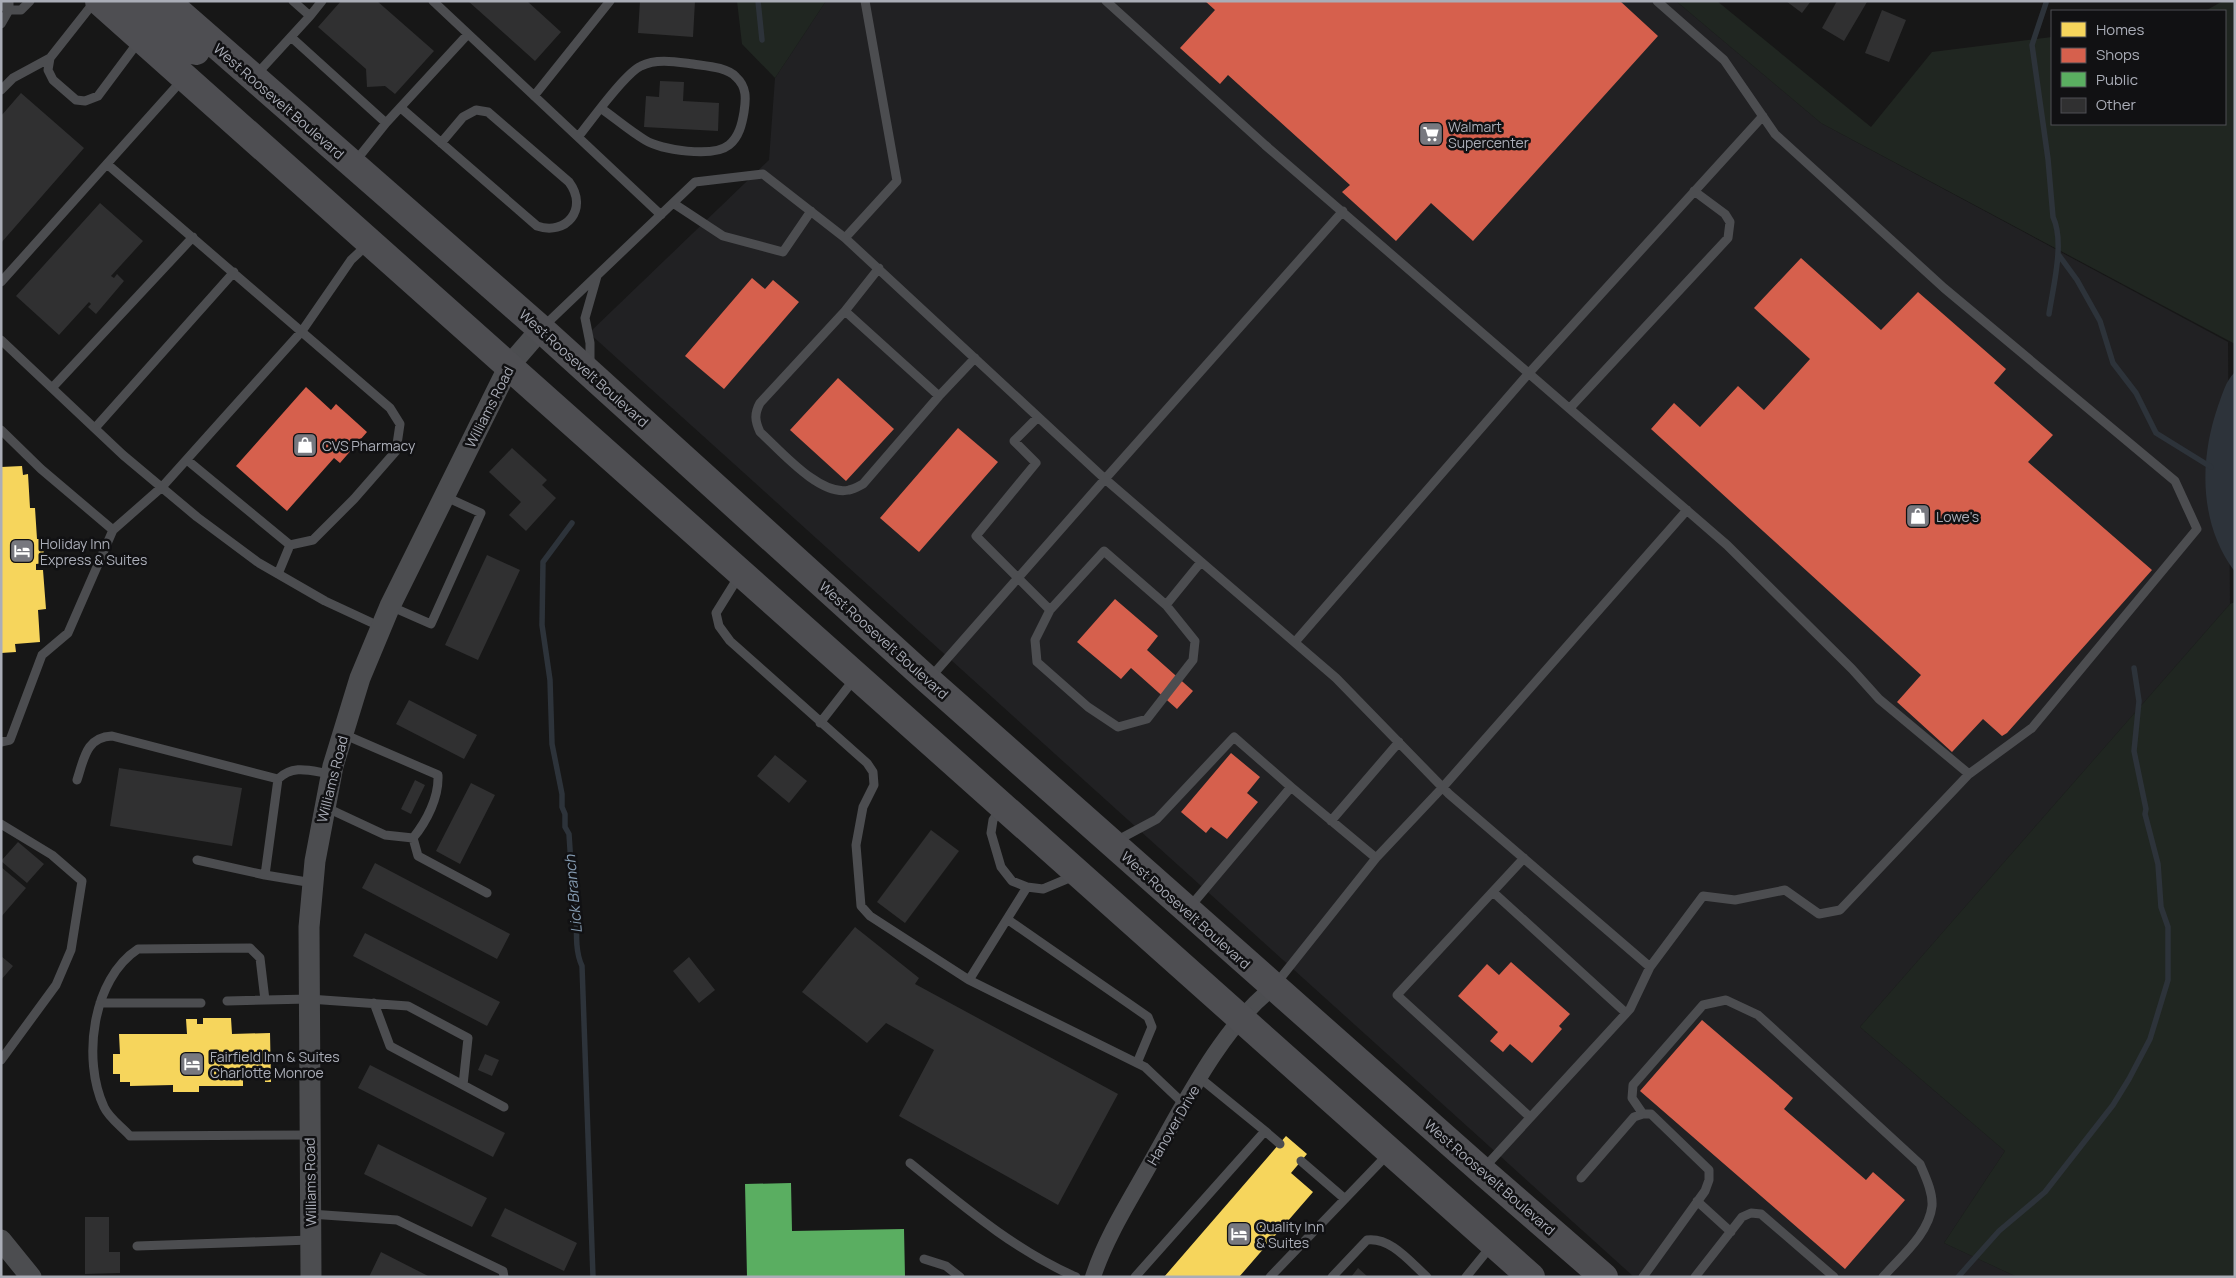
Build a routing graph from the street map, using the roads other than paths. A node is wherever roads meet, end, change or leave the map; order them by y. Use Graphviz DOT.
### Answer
graph roads {
  1 [pos="30,1"];
  2 [pos="95,1"];
  3 [pos="99,1"];
  4 [pos="134,1"];
  5 [pos="166,1"];
  6 [pos="293,1"];
  7 [pos="322,1"];
  8 [pos="433,1"];
  9 [pos="610,1"];
  10 [pos="865,1"];
  11 [pos="1106,1"];
  12 [pos="1657,1"];
  13 [pos="1,4"];
  14 [pos="9,6"];
  15 [pos="310,16"];
  16 [pos="1,24"];
  17 [pos="468,34"];
  18 [pos="291,38"];
  19 [pos="141,39"];
  20 [pos="50,58"];
  21 [pos="185,77"];
  22 [pos="252,78"];
  23 [pos="1,90"];
  24 [pos="534,96"];
  25 [pos="401,108"];
  26 [pos="602,109"];
  27 [pos="296,116"];
  28 [pos="1763,116"];
  29 [pos="386,123"];
  30 [pos="578,137"];
  31 [pos="440,143"];
  32 [pos="107,164"];
  33 [pos="353,166"];
  34 [pos="1694,191"];
  35 [pos="674,203"];
  36 [pos="811,212"];
  37 [pos="1343,212"];
  38 [pos="661,215"];
  39 [pos="193,237"];
  40 [pos="845,238"];
  41 [pos="370,242"];
  42 [pos="879,268"];
  43 [pos="234,272"];
  44 [pos="596,276"];
  45 [pos="1,282"];
  46 [pos="845,311"];
  47 [pos="541,329"];
  48 [pos="302,330"];
  49 [pos="1,340"];
  50 [pos="975,358"];
  51 [pos="508,366"];
  52 [pos="1529,373"];
  53 [pos="591,374"];
  54 [pos="52,388"];
  55 [pos="939,396"];
  56 [pos="1570,408"];
  57 [pos="1038,417"];
  58 [pos="95,428"];
  59 [pos="1,430"];
  60 [pos="187,460"];
  61 [pos="1105,478"];
  62 [pos="162,487"];
  63 [pos="444,496"];
  64 [pos="1687,510"];
  65 [pos="113,530"];
  66 [pos="290,545"];
  67 [pos="1201,562"];
  68 [pos="741,573"];
  69 [pos="278,574"];
  70 [pos="1017,578"];
  71 [pos="1166,605"];
  72 [pos="390,606"];
  73 [pos="1050,610"];
  74 [pos="381,627"];
  75 [pos="1295,642"];
  76 [pos="857,676"];
  77 [pos="928,680"];
  78 [pos="820,723"];
  79 [pos="343,734"];
  80 [pos="1,742"];
  81 [pos="1399,742"];
  82 [pos="331,774"];
  83 [pos="1969,774"];
  84 [pos="278,779"];
  85 [pos="77,780"];
  86 [pos="1291,787"];
  87 [pos="1443,787"];
  88 [pos="324,806"];
  89 [pos="1003,806"];
  90 [pos="1331,821"];
  91 [pos="1,824"];
  92 [pos="413,838"];
  93 [pos="1111,843"];
  94 [pos="1376,858"];
  95 [pos="1524,858"];
  96 [pos="197,860"];
  97 [pos="1079,874"];
  98 [pos="265,875"];
  99 [pos="313,883"];
  100 [pos="1027,887"];
  101 [pos="1493,892"];
  102 [pos="487,893"];
  103 [pos="1187,910"];
  104 [pos="1007,919"];
  105 [pos="1650,967"];
  106 [pos="969,980"];
  107 [pos="1274,987"];
  108 [pos="309,999"];
  109 [pos="265,1000"];
  110 [pos="227,1001"];
  111 [pos="100,1002"];
  112 [pos="201,1002"];
  113 [pos="374,1003"];
  114 [pos="1626,1013"];
  115 [pos="1242,1017"];
  116 [pos="1,1060"];
  117 [pos="1137,1063"];
  118 [pos="1200,1078"];
  119 [pos="463,1085"];
  120 [pos="1184,1104"];
  121 [pos="504,1106"];
  122 [pos="1642,1114"];
  123 [pos="1530,1117"];
  124 [pos="1265,1131"];
  125 [pos="309,1136"];
  126 [pos="1280,1144"];
  127 [pos="1390,1150"];
  128 [pos="1301,1161"];
  129 [pos="910,1163"];
  130 [pos="1481,1170"];
  131 [pos="1580,1178"];
  132 [pos="1345,1199"];
  133 [pos="1697,1201"];
  134 [pos="310,1214"];
  135 [pos="1731,1232"];
  136 [pos="1,1240"];
  137 [pos="311,1240"];
  138 [pos="1494,1243"];
  139 [pos="137,1246"];
  140 [pos="924,1259"];
  141 [pos="31,1277"];
  142 [pos="311,1277"];
  143 [pos="504,1277"];
  144 [pos="960,1277"];
  145 [pos="1076,1277"];
  146 [pos="1094,1277"];
  147 [pos="1135,1277"];
  148 [pos="1270,1277"];
  149 [pos="1332,1277"];
  150 [pos="1427,1277"];
  151 [pos="1466,1277"];
  152 [pos="1531,1277"];
  153 [pos="1604,1277"];
  154 [pos="1643,1277"];
  155 [pos="1695,1277"];
  156 [pos="1834,1277"];
  157 [pos="1883,1277"];
  1 -- 14 [label="lane"];
  2 -- 20 [label="lane"];
  3 -- 19 [label="highway"];
  4 -- 27 [label="highway"];
  5 -- 22 [label="highway, West Roosevelt Boulevard"];
  6 -- 15 [label="lane"];
  7 -- 15 [label="lane"];
  8 -- 17 [label="lane"];
  9 -- 24 [label="lane"];
  10 -- 40 [label="lane"];
  11 -- 37 [label="lane"];
  12 -- 28 [label="lane"];
  13 -- 14 [label="lane"];
  14 -- 16 [label="lane"];
  15 -- 18 [label="lane"];
  17 -- 24 [label="lane"];
  17 -- 25 [label="lane"];
  18 -- 22 [label="lane"];
  18 -- 29 [label="lane"];
  19 -- 20 [label="lane"];
  19 -- 21 [label="highway"];
  20 -- 23 [label="lane"];
  21 -- 32 [label="lane"];
  21 -- 41 [label="highway"];
  22 -- 27 [label="highway, West Roosevelt Boulevard"];
  24 -- 30 [label="lane"];
  25 -- 29 [label="lane"];
  25 -- 31 [label="lane"];
  26 -- 26 [label="lane"];
  26 -- 30 [label="lane"];
  27 -- 33 [label="highway, West Roosevelt Boulevard"];
  28 -- 34 [label="lane"];
  28 -- 83 [label="lane"];
  29 -- 33 [label="lane"];
  30 -- 38 [label="lane"];
  31 -- 31 [label="lane"];
  32 -- 39 [label="lane"];
  32 -- 45 [label="lane"];
  33 -- 47 [label="highway, West Roosevelt Boulevard"];
  34 -- 52 [label="lane"];
  34 -- 56 [label="lane"];
  35 -- 36 [label="lane"];
  35 -- 36 [label="lane"];
  35 -- 38 [label="lane"];
  36 -- 40 [label="lane"];
  37 -- 52 [label="lane"];
  37 -- 61 [label="lane"];
  38 -- 44 [label="lane"];
  39 -- 43 [label="lane"];
  39 -- 54 [label="lane"];
  40 -- 42 [label="lane"];
  41 -- 48 [label="lane"];
  41 -- 51 [label="highway"];
  42 -- 46 [label="lane"];
  42 -- 50 [label="lane"];
  43 -- 48 [label="lane"];
  43 -- 58 [label="lane"];
  44 -- 47 [label="lane"];
  44 -- 53 [label="lane"];
  46 -- 55 [label="lane"];
  46 -- 55 [label="lane"];
  47 -- 51 [label="street, Williams Road"];
  47 -- 53 [label="highway, West Roosevelt Boulevard"];
  48 -- 60 [label="lane"];
  48 -- 66 [label="lane"];
  49 -- 54 [label="lane"];
  50 -- 55 [label="lane"];
  50 -- 57 [label="lane"];
  51 -- 63 [label="street, Williams Road"];
  51 -- 68 [label="highway"];
  52 -- 56 [label="lane"];
  52 -- 75 [label="lane"];
  53 -- 77 [label="highway, West Roosevelt Boulevard"];
  54 -- 58 [label="lane"];
  56 -- 64 [label="lane"];
  57 -- 61 [label="lane"];
  57 -- 70 [label="lane"];
  58 -- 62 [label="lane"];
  59 -- 65 [label="lane"];
  60 -- 62 [label="lane"];
  60 -- 66 [label="lane"];
  61 -- 67 [label="lane"];
  61 -- 70 [label="lane"];
  62 -- 65 [label="lane"];
  62 -- 69 [label="lane"];
  63 -- 72 [label="street, Williams Road"];
  63 -- 72 [label="lane"];
  64 -- 83 [label="lane"];
  64 -- 87 [label="lane"];
  65 -- 80 [label="lane"];
  66 -- 69 [label="lane"];
  67 -- 71 [label="lane"];
  67 -- 75 [label="lane"];
  68 -- 76 [label="highway"];
  68 -- 78 [label="lane"];
  69 -- 74 [label="lane"];
  70 -- 73 [label="lane"];
  70 -- 77 [label="lane"];
  71 -- 73 [label="lane"];
  71 -- 73 [label="lane"];
  72 -- 74 [label="street, Williams Road"];
  74 -- 79 [label="street, Williams Road"];
  75 -- 81 [label="lane"];
  76 -- 78 [label="lane"];
  76 -- 89 [label="highway"];
  77 -- 93 [label="highway, West Roosevelt Boulevard"];
  78 -- 106 [label="lane"];
  79 -- 82 [label="street, Williams Road"];
  79 -- 92 [label="lane"];
  81 -- 87 [label="lane"];
  81 -- 90 [label="lane"];
  82 -- 84 [label="lane"];
  82 -- 88 [label="street, Williams Road"];
  83 -- 105 [label="lane"];
  84 -- 85 [label="lane"];
  84 -- 98 [label="lane"];
  86 -- 90 [label="lane"];
  86 -- 93 [label="lane"];
  86 -- 103 [label="lane"];
  87 -- 94 [label="lane"];
  87 -- 95 [label="lane"];
  88 -- 92 [label="lane"];
  88 -- 99 [label="street, Williams Road"];
  89 -- 97 [label="highway"];
  89 -- 100 [label="lane"];
  90 -- 94 [label="lane"];
  91 -- 116 [label="lane"];
  92 -- 102 [label="lane"];
  93 -- 103 [label="highway, West Roosevelt Boulevard"];
  94 -- 107 [label="lane"];
  95 -- 101 [label="lane"];
  95 -- 105 [label="lane"];
  96 -- 98 [label="lane"];
  97 -- 100 [label="lane"];
  97 -- 115 [label="highway"];
  98 -- 99 [label="lane"];
  99 -- 108 [label="street, Williams Road"];
  100 -- 104 [label="lane"];
  101 -- 114 [label="lane"];
  101 -- 123 [label="lane"];
  103 -- 107 [label="highway, West Roosevelt Boulevard"];
  104 -- 106 [label="lane"];
  104 -- 117 [label="lane"];
  105 -- 114 [label="lane"];
  106 -- 117 [label="lane"];
  107 -- 115 [label="street, Hanover Drive"];
  107 -- 130 [label="highway, West Roosevelt Boulevard"];
  108 -- 109 [label="lane"];
  108 -- 113 [label="lane"];
  108 -- 125 [label="street, Williams Road"];
  109 -- 110 [label="lane"];
  109 -- 111 [label="lane"];
  111 -- 112 [label="lane"];
  111 -- 125 [label="lane"];
  113 -- 119 [label="lane"];
  113 -- 119 [label="lane"];
  114 -- 123 [label="lane"];
  115 -- 118 [label="street, Hanover Drive"];
  115 -- 127 [label="highway"];
  117 -- 120 [label="lane"];
  118 -- 120 [label="street, Hanover Drive"];
  118 -- 124 [label="lane"];
  119 -- 121 [label="lane"];
  120 -- 146 [label="street, Hanover Drive"];
  122 -- 131 [label="lane"];
  122 -- 133 [label="lane"];
  122 -- 157 [label="lane"];
  123 -- 130 [label="lane"];
  124 -- 126 [label="lane"];
  124 -- 147 [label="lane"];
  125 -- 134 [label="street, Williams Road"];
  127 -- 132 [label="lane"];
  127 -- 138 [label="highway"];
  128 -- 132 [label="lane"];
  129 -- 145 [label="lane"];
  130 -- 153 [label="highway, West Roosevelt Boulevard"];
  132 -- 148 [label="lane"];
  133 -- 135 [label="lane"];
  133 -- 154 [label="lane"];
  134 -- 137 [label="street, Williams Road"];
  134 -- 143 [label="lane"];
  135 -- 155 [label="lane"];
  135 -- 156 [label="lane"];
  136 -- 141 [label="street"];
  137 -- 139 [label="lane"];
  137 -- 142 [label="street, Williams Road"];
  138 -- 151 [label="lane"];
  138 -- 152 [label="highway"];
  140 -- 144 [label="lane"];
  149 -- 150 [label="lane"];
}
